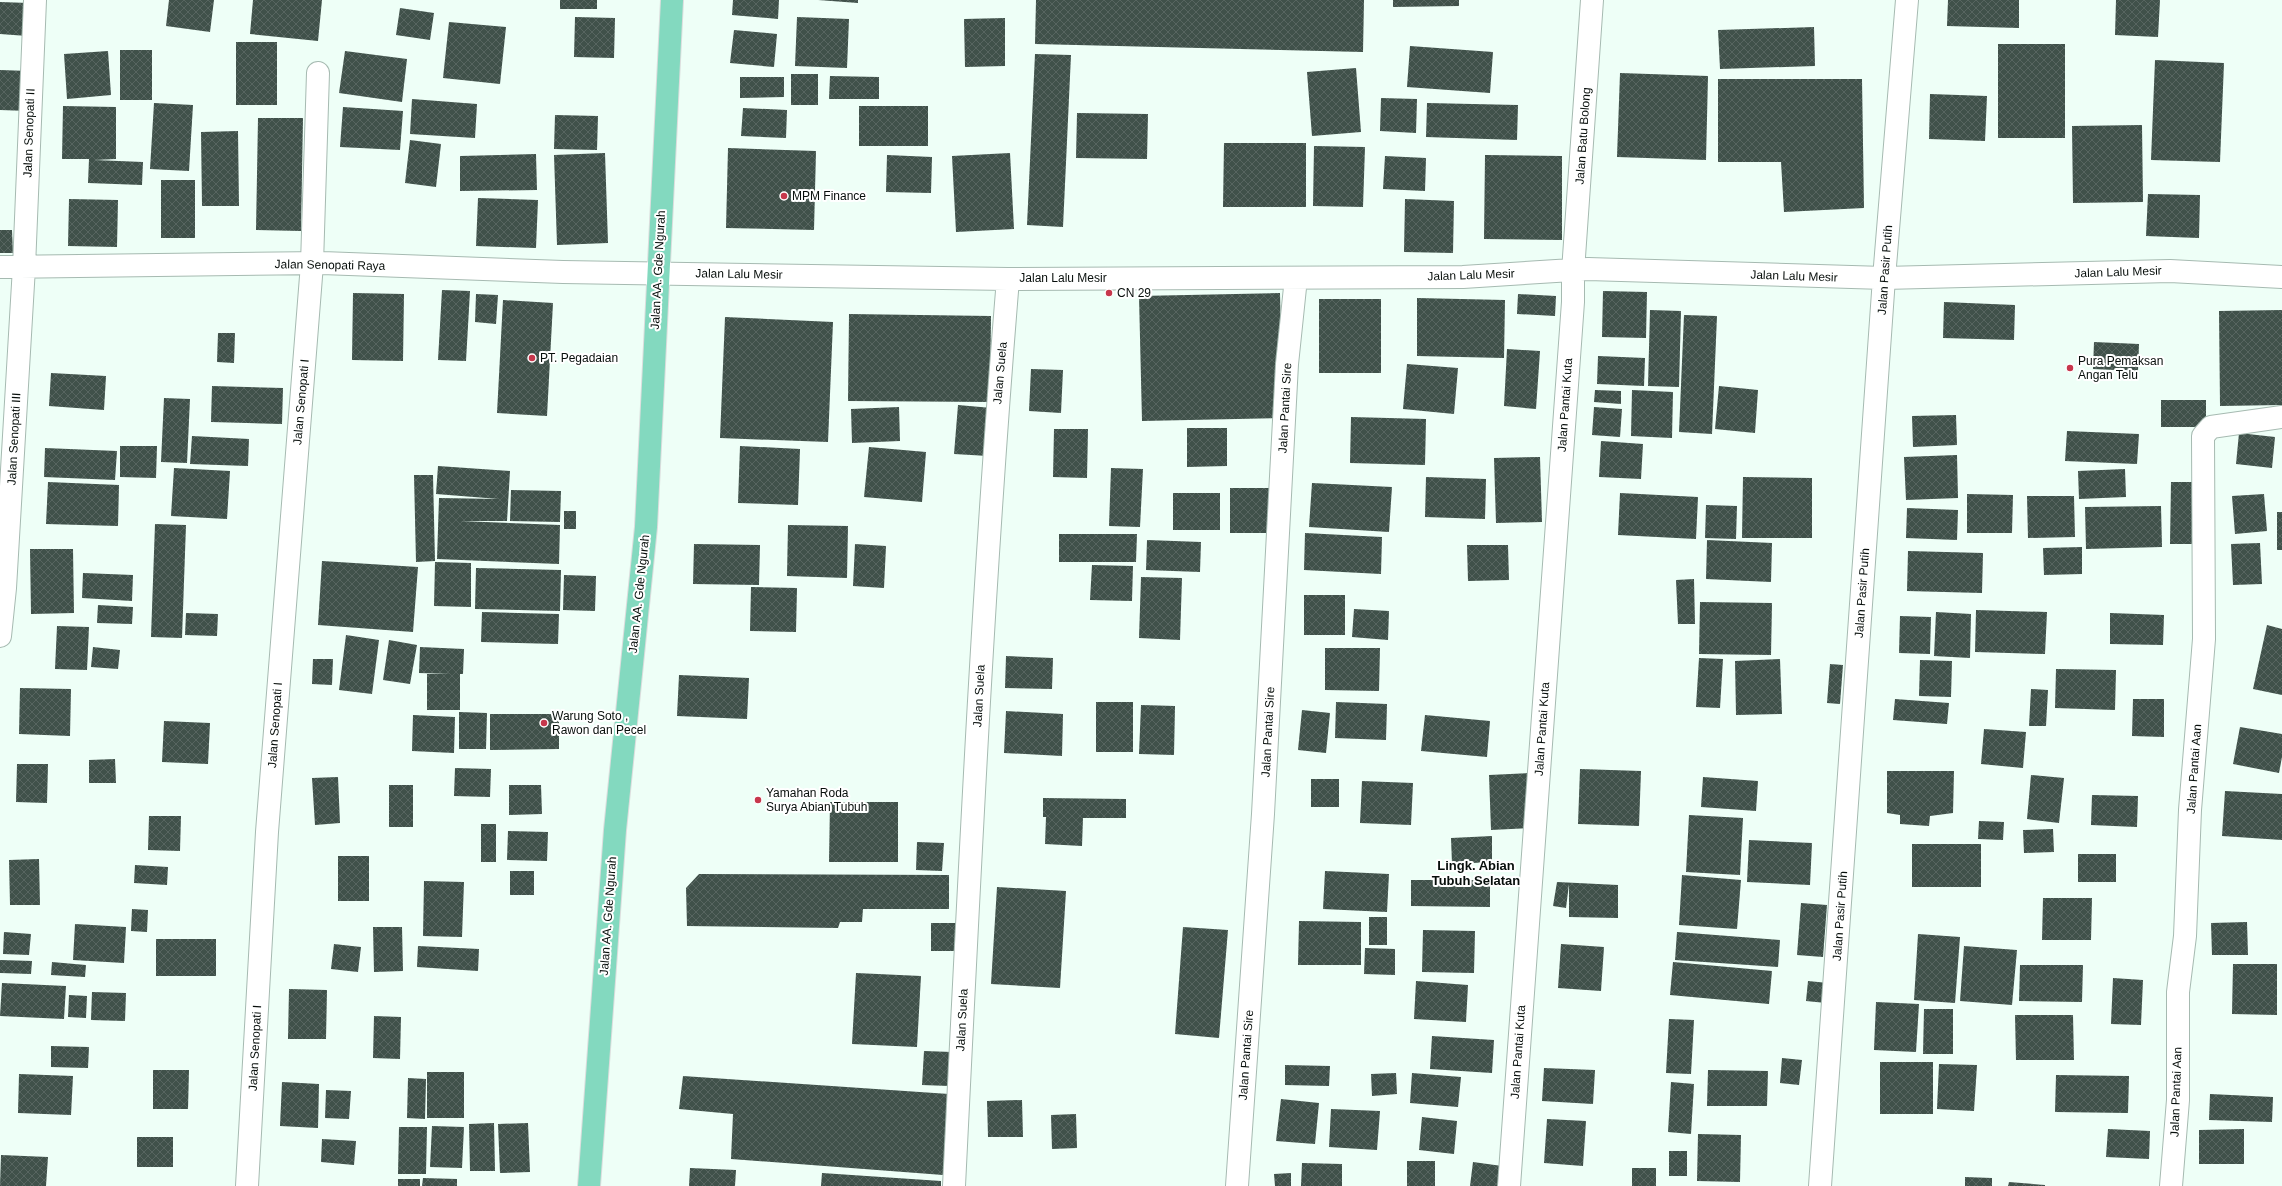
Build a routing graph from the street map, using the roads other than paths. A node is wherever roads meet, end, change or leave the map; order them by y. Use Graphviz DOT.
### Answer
graph roads {
  1 [pos="35,0"];
  2 [pos="672,0"];
  3 [pos="1592,0"];
  4 [pos="1907,0"];
  5 [pos="318,73"];
  6 [pos="312,264"];
  7 [pos="0,267"];
  8 [pos="24,267"];
  9 [pos="1573,271"];
  10 [pos="659,273"];
  11 [pos="2282,277"];
  12 [pos="1296,278"];
  13 [pos="1884,278"];
  14 [pos="1008,279"];
  15 [pos="2282,417"];
  16 [pos="0,636"];
  17 [pos="247,1186"];
  18 [pos="589,1186"];
  19 [pos="954,1186"];
  20 [pos="1237,1186"];
  21 [pos="1509,1186"];
  22 [pos="1820,1186"];
  23 [pos="2171,1186"];
  1 -- 8 [label="street, Jalan Senopati II"];
  2 -- 10 [label="main road, Jalan AA. Gde Ngurah"];
  3 -- 9 [label="street, Jalan Batu Bolong"];
  4 -- 13 [label="street, Jalan Pasir Putih"];
  5 -- 6 [label="street, Jalan Senopati I"];
  6 -- 8 [label="street, Jalan Senopati Raya"];
  6 -- 10 [label="street, Jalan Senopati Raya"];
  6 -- 17 [label="street, Jalan Senopati I"];
  7 -- 8 [label="street, Jalan Senopati Raya"];
  8 -- 16 [label="street, Jalan Senopati III"];
  9 -- 12 [label="street, Jalan Lalu Mesir"];
  9 -- 13 [label="street, Jalan Lalu Mesir"];
  9 -- 21 [label="street, Jalan Pantai Kuta"];
  10 -- 14 [label="street, Jalan Lalu Mesir"];
  10 -- 18 [label="main road, Jalan AA. Gde Ngurah"];
  11 -- 13 [label="street, Jalan Lalu Mesir"];
  12 -- 14 [label="street, Jalan Lalu Mesir"];
  12 -- 20 [label="street, Jalan Pantai Sire"];
  13 -- 22 [label="street, Jalan Pasir Putih"];
  14 -- 19 [label="street, Jalan Suela"];
  15 -- 23 [label="street, Jalan Pantai Aan"];
}
